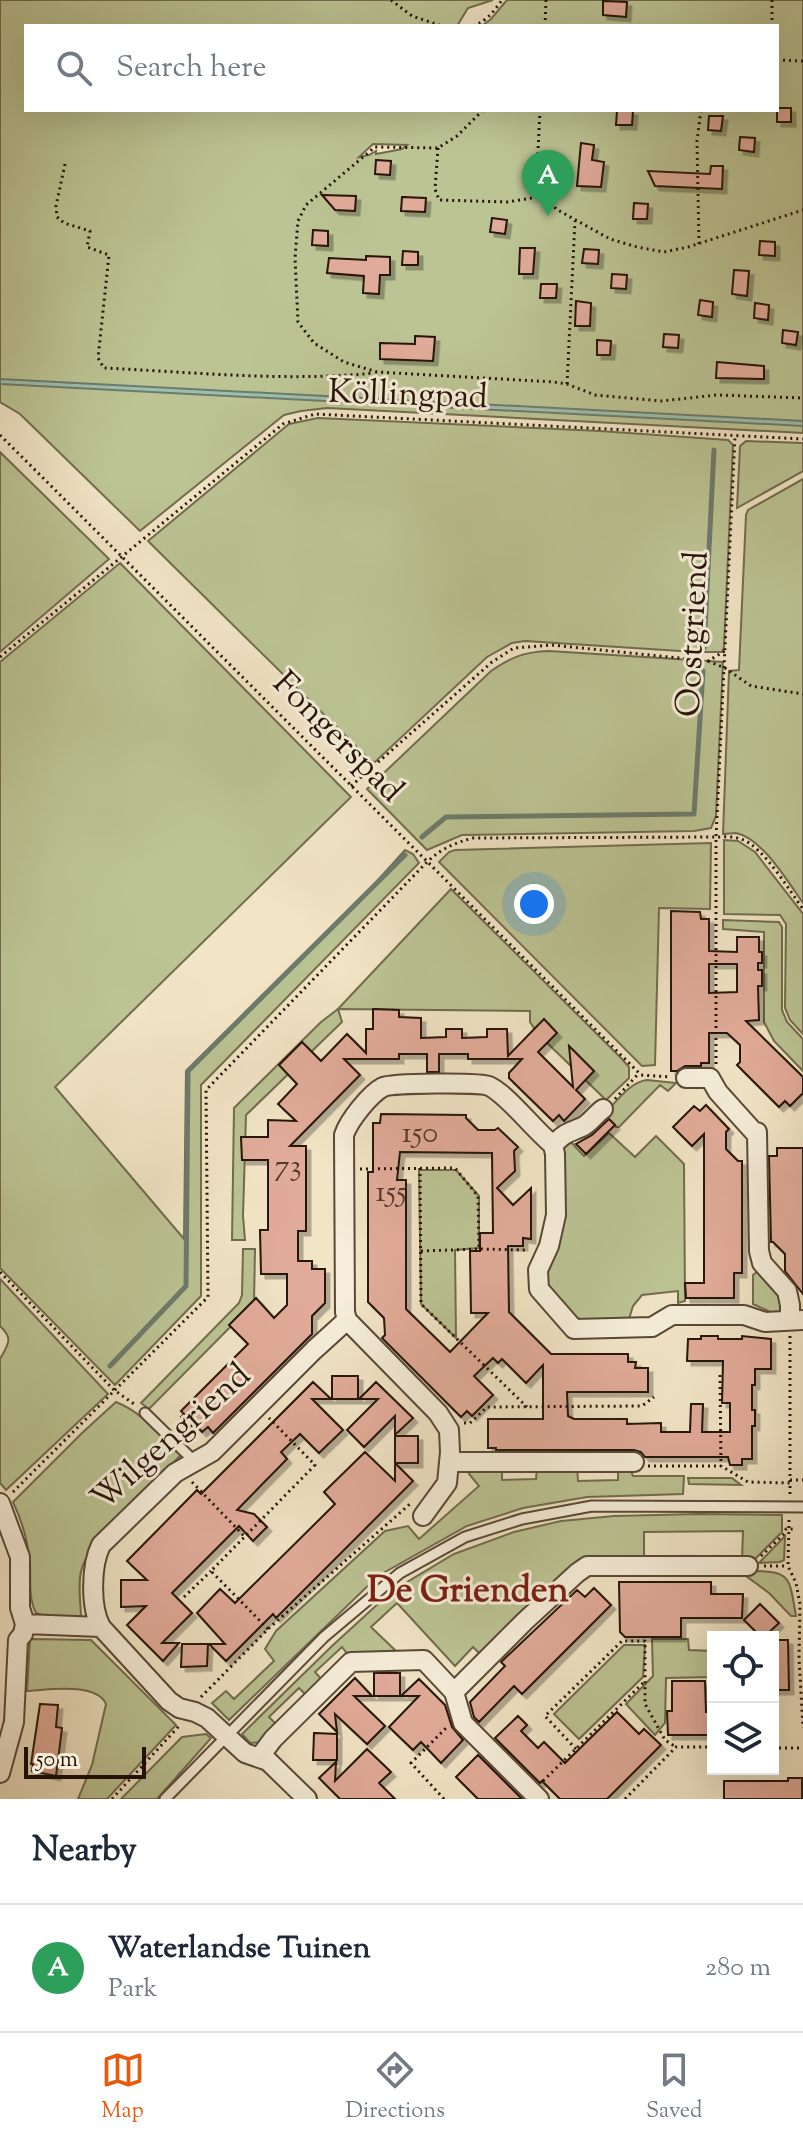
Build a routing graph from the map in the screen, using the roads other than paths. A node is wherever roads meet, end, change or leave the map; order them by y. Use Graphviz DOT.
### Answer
graph roads {
  1 [pos="686,1078"];
  2 [pos="603,1109"];
  3 [pos="553,1145"];
  4 [pos="347,1320"];
  5 [pos="796,1320"];
  6 [pos="145,1413"];
  7 [pos="449,1462"];
  8 [pos="634,1462"];
  9 [pos="188,1466"];
  10 [pos="0,1504"];
  11 [pos="803,1507"];
  12 [pos="416,1510"];
  13 [pos="748,1566"];
  14 [pos="0,1608"];
  15 [pos="101,1627"];
  16 [pos="16,1628"];
  17 [pos="454,1692"];
  18 [pos="227,1736"];
  19 [pos="259,1758"];
  20 [pos="0,1773"];
  21 [pos="535,1796"];
  22 [pos="165,1799"];
  23 [pos="307,1799"];
  1 -- 5 [label="street"];
  2 -- 3 [label="street"];
  3 -- 4 [label="street"];
  3 -- 5 [label="street"];
  4 -- 7 [label="street"];
  4 -- 9 [label="street, Wilgengriend"];
  6 -- 9 [label="lane"];
  7 -- 8 [label="street"];
  7 -- 12 [label="street"];
  9 -- 15 [label="street, Wilgengriend"];
  10 -- 16 [label="street"];
  11 -- 18 [label="lane"];
  13 -- 17 [label="street"];
  14 -- 16 [label="street"];
  15 -- 16 [label="street"];
  15 -- 18 [label="street"];
  16 -- 20 [label="street"];
  17 -- 19 [label="street"];
  17 -- 21 [label="street"];
  18 -- 19 [label="street"];
  18 -- 22 [label="lane"];
  19 -- 23 [label="street"];
}
